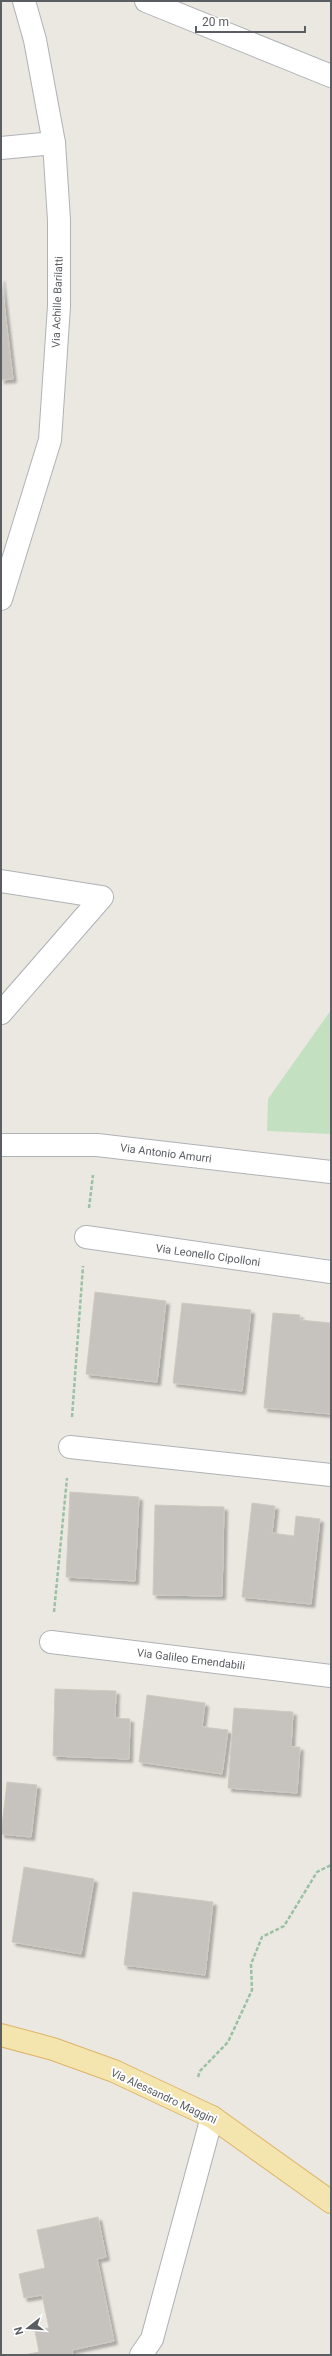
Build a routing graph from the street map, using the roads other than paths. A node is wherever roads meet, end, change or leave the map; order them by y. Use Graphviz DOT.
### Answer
graph roads {
  1 [pos="24,1"];
  2 [pos="146,1"];
  3 [pos="331,76"];
  4 [pos="54,143"];
  5 [pos="1,148"];
  6 [pos="1,599"];
  7 [pos="1,880"];
  8 [pos="2,1010"];
  9 [pos="1,1145"];
  10 [pos="331,1172"];
  11 [pos="86,1237"];
  12 [pos="331,1272"];
  13 [pos="70,1447"];
  14 [pos="331,1475"];
  15 [pos="52,1642"];
  16 [pos="331,1676"];
  17 [pos="1,2034"];
  18 [pos="212,2117"];
  19 [pos="331,2202"];
  20 [pos="141,2355"];
  1 -- 4 [label="street, Via Achille Barilatti"];
  2 -- 3 [label="street"];
  4 -- 5 [label="street"];
  4 -- 6 [label="street, Via Achille Barilatti"];
  7 -- 8 [label="street"];
  9 -- 10 [label="street, Via Antonio Amurri"];
  11 -- 12 [label="street, Via Leonello Cipolloni"];
  13 -- 14 [label="street"];
  15 -- 16 [label="street, Via Galileo Emendabili"];
  17 -- 18 [label="main road, Via Alessandro Maggini"];
  18 -- 19 [label="main road, Via Alessandro Maggini"];
  18 -- 20 [label="street"];
}
